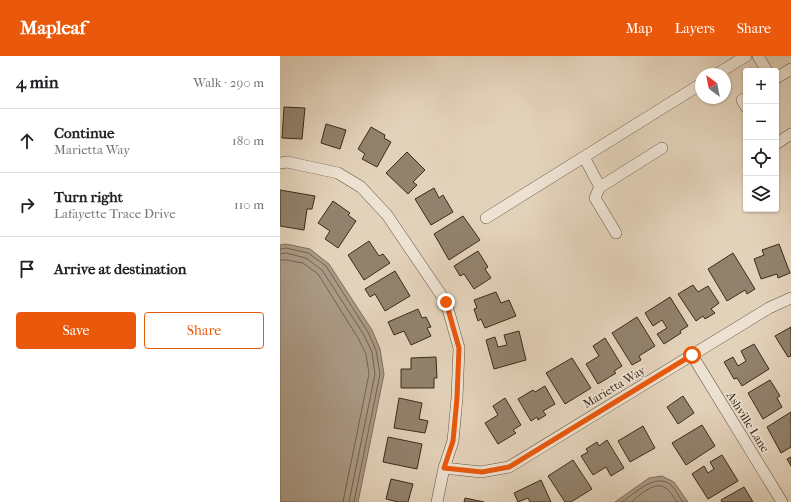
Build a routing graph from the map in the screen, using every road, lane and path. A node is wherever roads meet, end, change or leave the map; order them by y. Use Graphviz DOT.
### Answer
graph roads {
  1 [pos="746,56"];
  2 [pos="758,56"];
  3 [pos="727,68"];
  4 [pos="765,68"];
  5 [pos="791,68"];
  6 [pos="779,76"];
  7 [pos="695,88"];
  8 [pos="791,134"];
  9 [pos="779,142"];
  10 [pos="662,148"];
  11 [pos="584,157"];
  12 [pos="280,163"];
  13 [pos="600,186"];
  14 [pos="486,218"];
  15 [pos="616,233"];
  16 [pos="791,298"];
  17 [pos="692,355"];
  18 [pos="444,468"];
  19 [pos="437,502"];
  20 [pos="782,502"];
  1 -- 3 [label="street"];
  2 -- 4 [label="street"];
  5 -- 6 [label="street"];
  7 -- 11 [label="street"];
  8 -- 9 [label="street"];
  10 -- 13 [label="street"];
  11 -- 13 [label="street"];
  11 -- 14 [label="street"];
  12 -- 18 [label="street"];
  13 -- 15 [label="street"];
  16 -- 17 [label="street, Marietta Way"];
  17 -- 18 [label="street, Marietta Way"];
  17 -- 20 [label="street, Ashville Lane"];
  18 -- 19 [label="street"];
}
